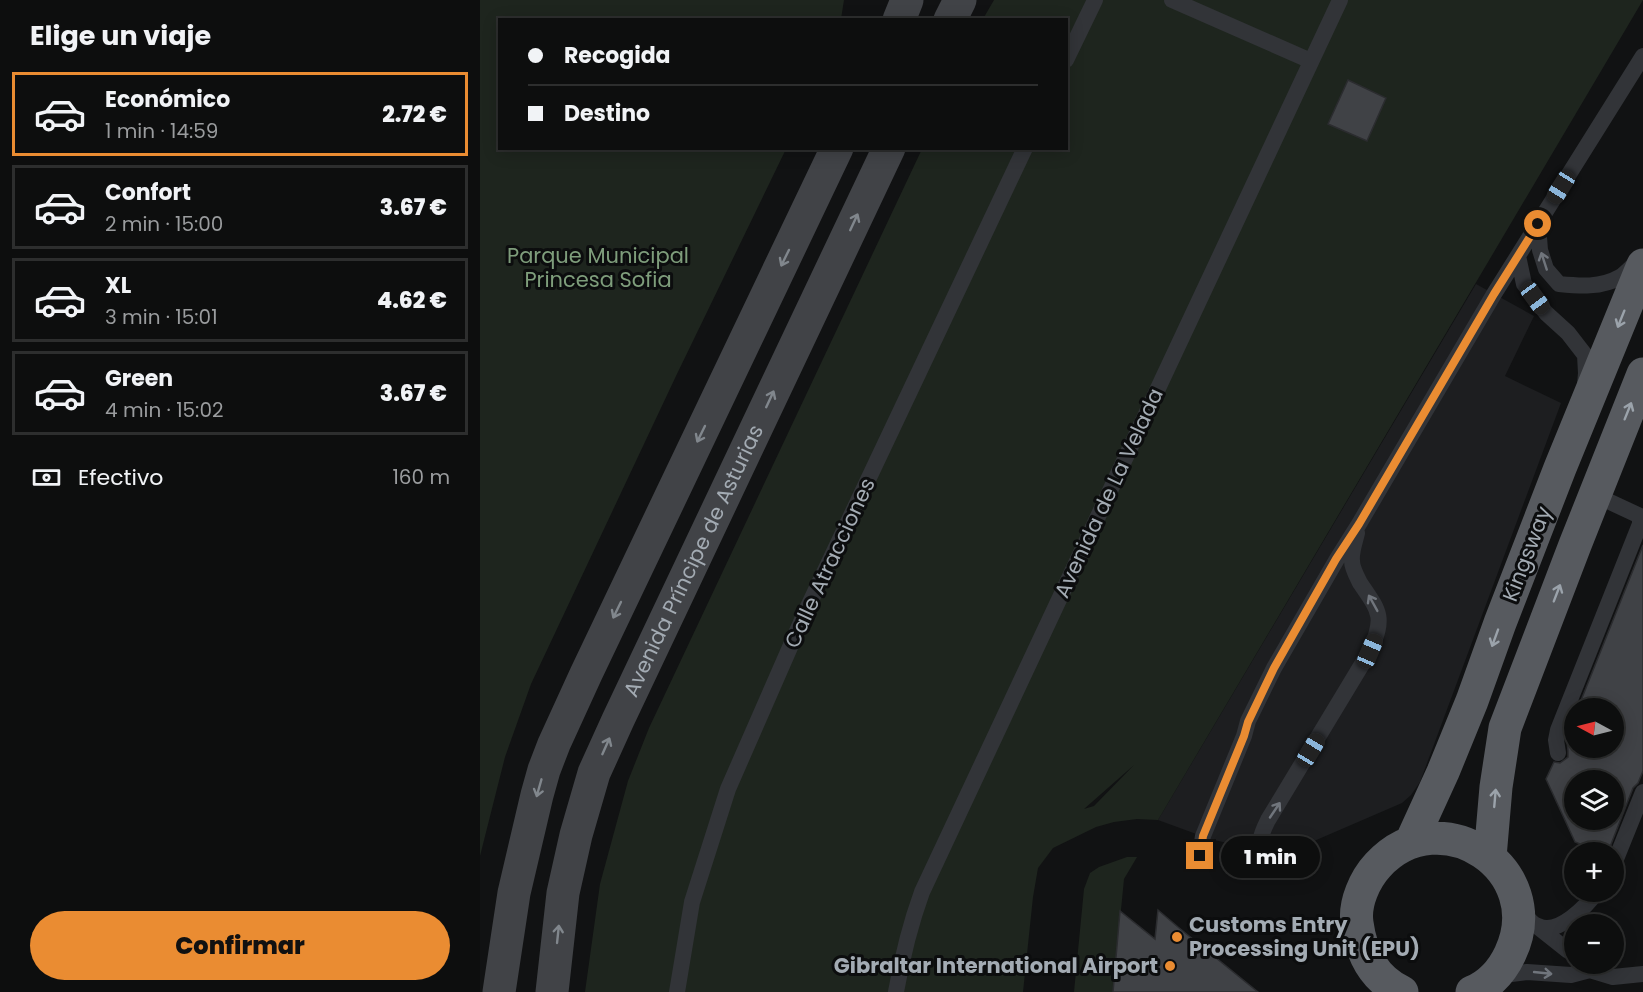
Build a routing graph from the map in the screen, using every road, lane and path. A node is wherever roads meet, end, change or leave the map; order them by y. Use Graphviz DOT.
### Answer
graph roads {
  1 [pos="907,0"];
  2 [pos="960,0"];
  3 [pos="1095,0"];
  4 [pos="1172,0"];
  5 [pos="1340,0"];
  6 [pos="899,18"];
  7 [pos="951,18"];
  8 [pos="1068,56"];
  9 [pos="1643,56"];
  10 [pos="1311,61"];
  11 [pos="836,150"];
  12 [pos="888,150"];
  13 [pos="1024,150"];
  14 [pos="1538,224"];
  15 [pos="1518,256"];
  16 [pos="1643,256"];
  17 [pos="1643,266"];
  18 [pos="1643,375"];
  19 [pos="1583,411"];
  20 [pos="1595,495"];
  21 [pos="1642,514"];
  22 [pos="1359,524"];
  23 [pos="1596,635"];
  24 [pos="1595,657"];
  25 [pos="1558,753"];
  26 [pos="1638,794"];
  27 [pos="1411,842"];
  28 [pos="1623,842"];
  29 [pos="1200,856"];
  30 [pos="1490,857"];
  31 [pos="1263,864"];
  32 [pos="1587,902"];
  33 [pos="1528,916"];
  34 [pos="1564,947"];
  35 [pos="1572,974"];
  36 [pos="1607,974"];
  37 [pos="1643,974"];
  38 [pos="1483,984"];
  39 [pos="1389,987"];
  40 [pos="499,992"];
  41 [pos="552,992"];
  42 [pos="677,992"];
  43 [pos="896,992"];
  1 -- 6 [label="main road"];
  2 -- 7 [label="main road"];
  3 -- 8 [label="lane"];
  4 -- 10 [label="lane"];
  5 -- 10 [label="lane, Avenida de La Velada"];
  9 -- 14 [label="lane"];
  10 -- 43 [label="lane, Avenida de La Velada"];
  11 -- 40 [label="main road, one-way"];
  41 -- 12 [label="main road, Avenida Príncipe de Asturias, one-way"];
  13 -- 42 [label="lane, Calle Atracciones"];
  14 -- 15 [label="lane"];
  16 -- 14 [label="lane, one-way"];
  15 -- 19 [label="lane"];
  15 -- 22 [label="lane"];
  17 -- 19 [label="highway, Kingsway, one-way"];
  20 -- 18 [label="highway, Kingsway, one-way"];
  19 -- 27 [label="highway, Kingsway, one-way"];
  20 -- 21 [label="lane"];
  30 -- 20 [label="highway, Kingsway, one-way"];
  21 -- 23 [label="lane"];
  22 -- 29 [label="lane"];
  31 -- 22 [label="lane, one-way"];
  23 -- 24 [label="lane"];
  23 -- 25 [label="lane"];
  26 -- 28 [label="lane"];
  27 -- 30 [label="highway"];
  27 -- 39 [label="highway"];
  30 -- 33 [label="highway"];
  32 -- 33 [label="lane"];
  33 -- 34 [label="lane"];
  33 -- 38 [label="highway"];
  38 -- 35 [label="lane, one-way"];
  36 -- 37 [label="lane"];
}
